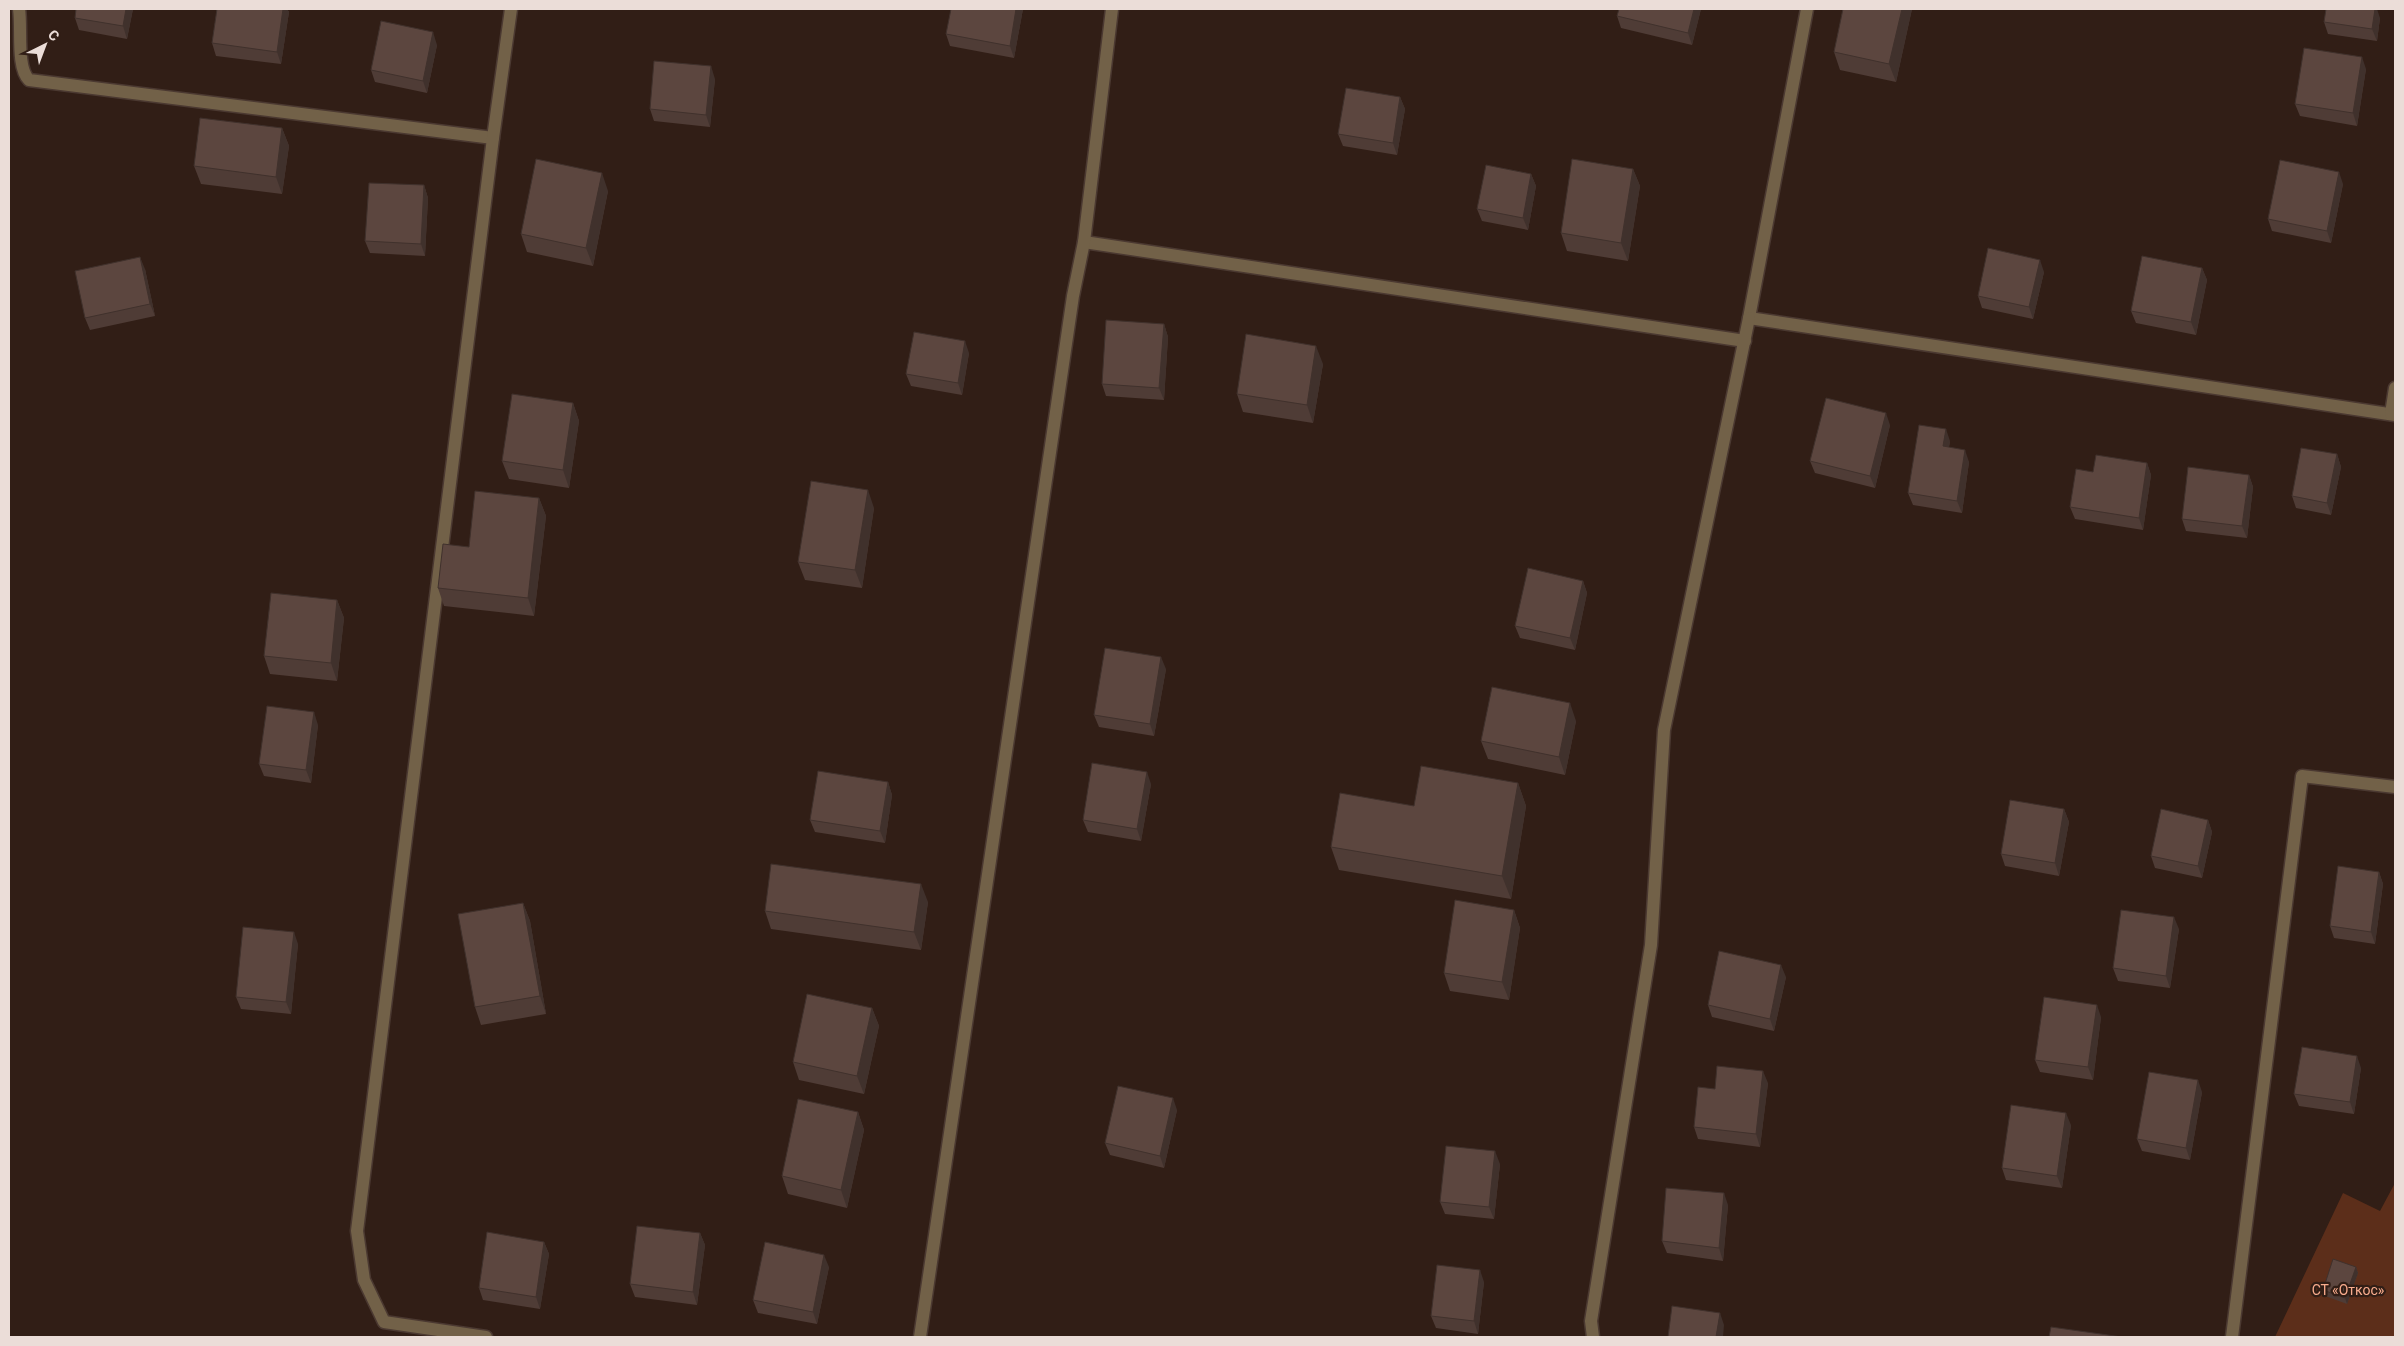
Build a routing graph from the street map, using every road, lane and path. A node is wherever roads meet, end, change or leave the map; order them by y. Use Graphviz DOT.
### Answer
graph roads {
  1 [pos="19,9"];
  2 [pos="511,9"];
  3 [pos="1112,9"];
  4 [pos="1807,9"];
  5 [pos="493,138"];
  6 [pos="1084,242"];
  7 [pos="1749,318"];
  8 [pos="1745,341"];
  9 [pos="2395,388"];
  10 [pos="2393,415"];
  11 [pos="2395,787"];
  12 [pos="486,1337"];
  13 [pos="920,1337"];
  14 [pos="1594,1337"];
  15 [pos="2232,1337"];
  1 -- 5 [label="lane"];
  2 -- 5 [label="lane"];
  3 -- 6 [label="lane"];
  4 -- 7 [label="lane"];
  5 -- 12 [label="lane"];
  6 -- 8 [label="lane"];
  6 -- 13 [label="lane"];
  7 -- 8 [label="lane"];
  7 -- 10 [label="lane"];
  8 -- 14 [label="lane"];
  9 -- 10 [label="lane"];
  11 -- 15 [label="lane"];
}
